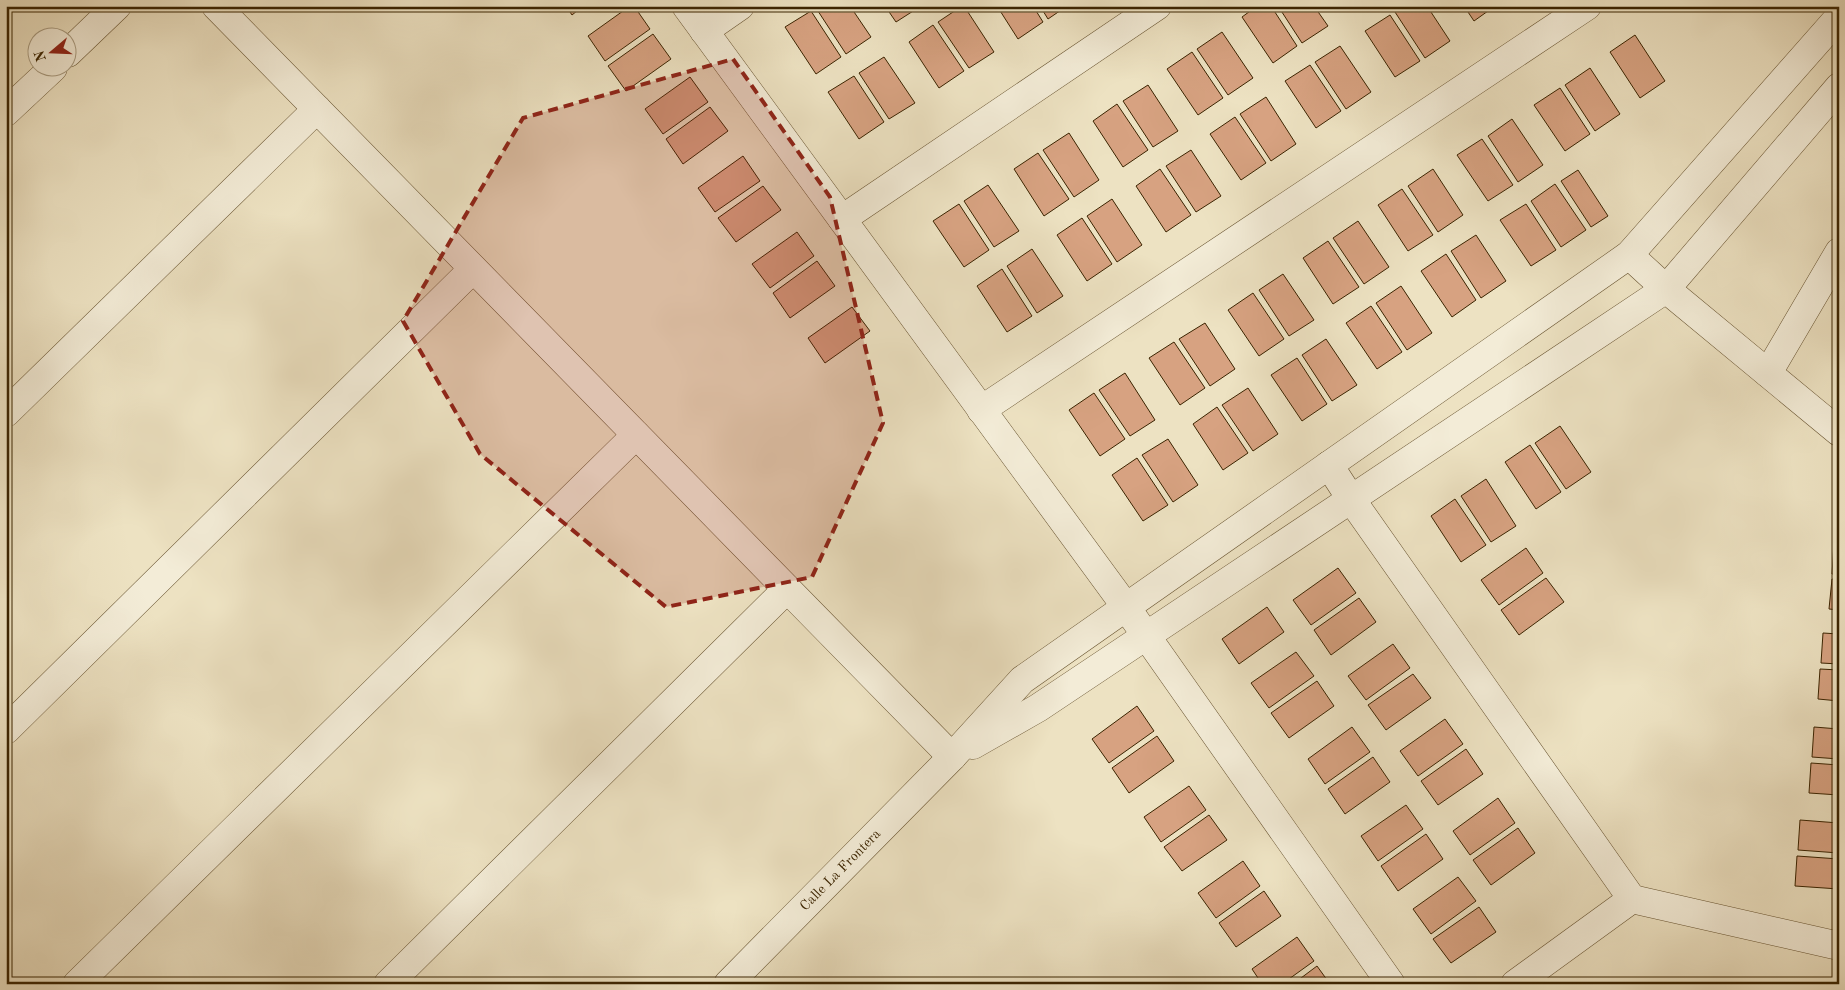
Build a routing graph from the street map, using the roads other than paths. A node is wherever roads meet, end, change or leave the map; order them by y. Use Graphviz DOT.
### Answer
graph roads {
  1 [pos="116,6"];
  2 [pos="216,6"];
  3 [pos="686,6"];
  4 [pos="740,6"];
  5 [pos="1157,6"];
  6 [pos="1587,6"];
  7 [pos="1839,17"];
  8 [pos="704,31"];
  9 [pos="78,43"];
  10 [pos="42,78"];
  11 [pos="1839,87"];
  12 [pos="317,109"];
  13 [pos="6,112"];
  14 [pos="842,219"];
  15 [pos="1839,252"];
  16 [pos="1629,255"];
  17 [pos="473,269"];
  18 [pos="1666,289"];
  19 [pos="1768,373"];
  20 [pos="981,410"];
  21 [pos="6,413"];
  22 [pos="1839,432"];
  23 [pos="636,435"];
  24 [pos="1329,465"];
  25 [pos="1351,500"];
  26 [pos="788,589"];
  27 [pos="1126,607"];
  28 [pos="1146,636"];
  29 [pos="6,730"];
  30 [pos="952,757"];
  31 [pos="1632,899"];
  32 [pos="1839,946"];
  33 [pos="77,984"];
  34 [pos="388,984"];
  35 [pos="728,984"];
  36 [pos="1391,984"];
  37 [pos="1515,984"];
  1 -- 9 [label="street"];
  2 -- 12 [label="street"];
  3 -- 8 [label="street"];
  4 -- 8 [label="street"];
  5 -- 14 [label="street"];
  6 -- 20 [label="street"];
  7 -- 16 [label="street"];
  8 -- 14 [label="street"];
  10 -- 13 [label="street"];
  11 -- 18 [label="street"];
  12 -- 17 [label="street"];
  12 -- 21 [label="street"];
  14 -- 20 [label="street"];
  15 -- 19 [label="street"];
  16 -- 18 [label="street"];
  16 -- 24 [label="street"];
  17 -- 23 [label="street"];
  17 -- 29 [label="street"];
  18 -- 19 [label="street"];
  18 -- 25 [label="street"];
  19 -- 22 [label="street"];
  20 -- 27 [label="street"];
  23 -- 26 [label="street"];
  23 -- 33 [label="street"];
  24 -- 25 [label="street"];
  24 -- 27 [label="street"];
  25 -- 28 [label="street"];
  25 -- 31 [label="street"];
  26 -- 30 [label="street"];
  26 -- 34 [label="street"];
  27 -- 28 [label="street"];
  27 -- 30 [label="street"];
  28 -- 30 [label="street"];
  28 -- 36 [label="street"];
  30 -- 35 [label="street, Calle La Frontera"];
  31 -- 32 [label="street"];
  31 -- 37 [label="street"];
}
